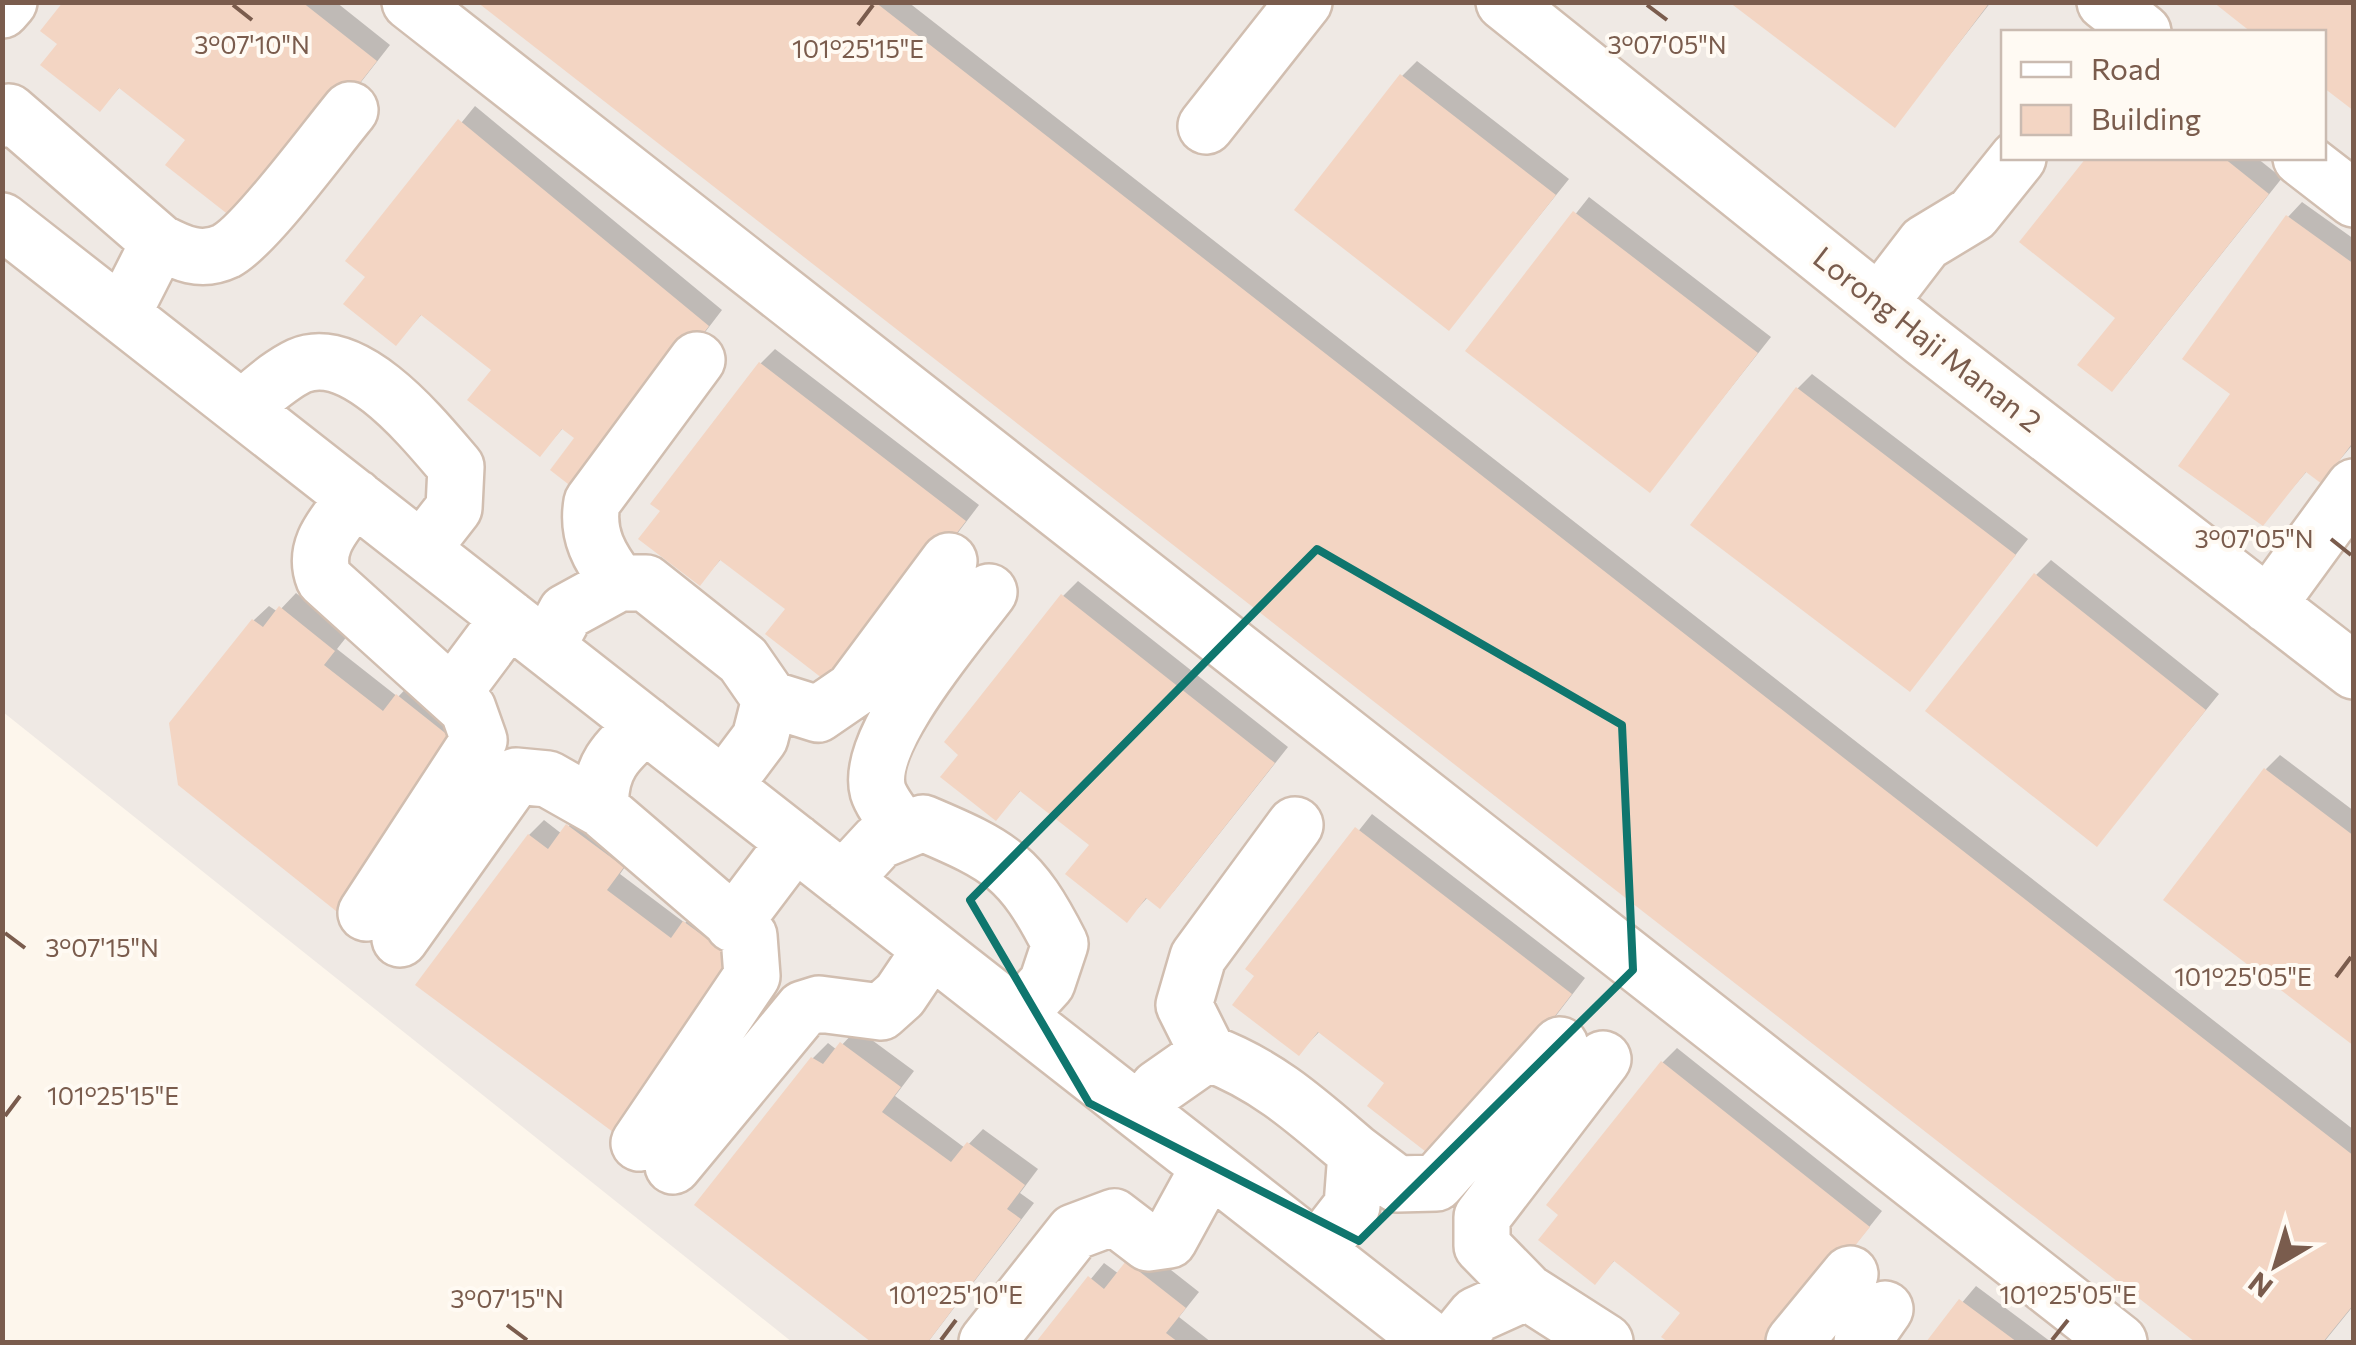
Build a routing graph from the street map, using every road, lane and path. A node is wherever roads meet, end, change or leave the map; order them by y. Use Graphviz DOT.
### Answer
graph roads {
  1 [pos="8,2"];
  2 [pos="410,2"];
  3 [pos="1304,2"];
  4 [pos="1504,2"];
  5 [pos="2105,2"];
  6 [pos="2,10"];
  7 [pos="2140,30"];
  8 [pos="350,110"];
  9 [pos="5,111"];
  10 [pos="1206,126"];
  11 [pos="2016,160"];
  12 [pos="2304,160"];
  13 [pos="2354,200"];
  14 [pos="2,221"];
  15 [pos="159,242"];
  16 [pos="1879,303"];
  17 [pos="122,314"];
  18 [pos="697,360"];
  19 [pos="242,408"];
  20 [pos="355,497"];
  21 [pos="2344,520"];
  22 [pos="422,550"];
  23 [pos="619,583"];
  24 [pos="2268,605"];
  25 [pos="528,632"];
  26 [pos="2354,672"];
  27 [pos="452,693"];
  28 [pos="770,699"];
  29 [pos="646,725"];
  30 [pos="724,786"];
  31 [pos="600,809"];
  32 [pos="1295,825"];
  33 [pos="903,831"];
  34 [pos="795,842"];
  35 [pos="844,880"];
  36 [pos="734,924"];
  37 [pos="931,949"];
  38 [pos="1017,1016"];
  39 [pos="1208,1053"];
  40 [pos="1140,1112"];
  41 [pos="1356,1153"];
  42 [pos="1209,1167"];
  43 [pos="1317,1252"];
  44 [pos="1527,1292"];
  45 [pos="1865,1308"];
  46 [pos="988,1342"];
  47 [pos="1433,1342"];
  48 [pos="1454,1342"];
  49 [pos="1605,1342"];
  50 [pos="1794,1342"];
  51 [pos="2120,1342"];
  1 -- 6 [label="street"];
  2 -- 51 [label="street"];
  3 -- 10 [label="street"];
  4 -- 16 [label="street, Lorong Haji Manan 2"];
  5 -- 7 [label="street"];
  8 -- 15 [label="street"];
  9 -- 15 [label="street"];
  11 -- 16 [label="street"];
  12 -- 13 [label="street"];
  14 -- 17 [label="street"];
  15 -- 17 [label="street"];
  16 -- 24 [label="street, Lorong Haji Manan 2"];
  17 -- 19 [label="street"];
  18 -- 23 [label="street"];
  19 -- 20 [label="street"];
  19 -- 22 [label="street"];
  20 -- 22 [label="street"];
  20 -- 27 [label="street"];
  21 -- 24 [label="street"];
  22 -- 25 [label="street"];
  23 -- 25 [label="street"];
  23 -- 28 [label="street"];
  24 -- 26 [label="street, Lorong Haji Manan 2"];
  25 -- 27 [label="street"];
  25 -- 29 [label="street"];
  27 -- 31 [label="street"];
  28 -- 30 [label="street"];
  28 -- 33 [label="street"];
  29 -- 30 [label="street"];
  29 -- 31 [label="street"];
  30 -- 34 [label="street"];
  31 -- 36 [label="street"];
  32 -- 39 [label="street"];
  33 -- 35 [label="street"];
  33 -- 38 [label="street"];
  34 -- 35 [label="street"];
  34 -- 36 [label="street"];
  35 -- 37 [label="street"];
  36 -- 37 [label="street"];
  37 -- 38 [label="street"];
  38 -- 40 [label="street"];
  39 -- 40 [label="street"];
  39 -- 41 [label="street"];
  40 -- 42 [label="street"];
  41 -- 43 [label="street"];
  41 -- 44 [label="street"];
  42 -- 43 [label="street"];
  42 -- 46 [label="street"];
  43 -- 47 [label="street"];
  44 -- 48 [label="street"];
  44 -- 49 [label="street"];
  45 -- 50 [label="street"];
}
